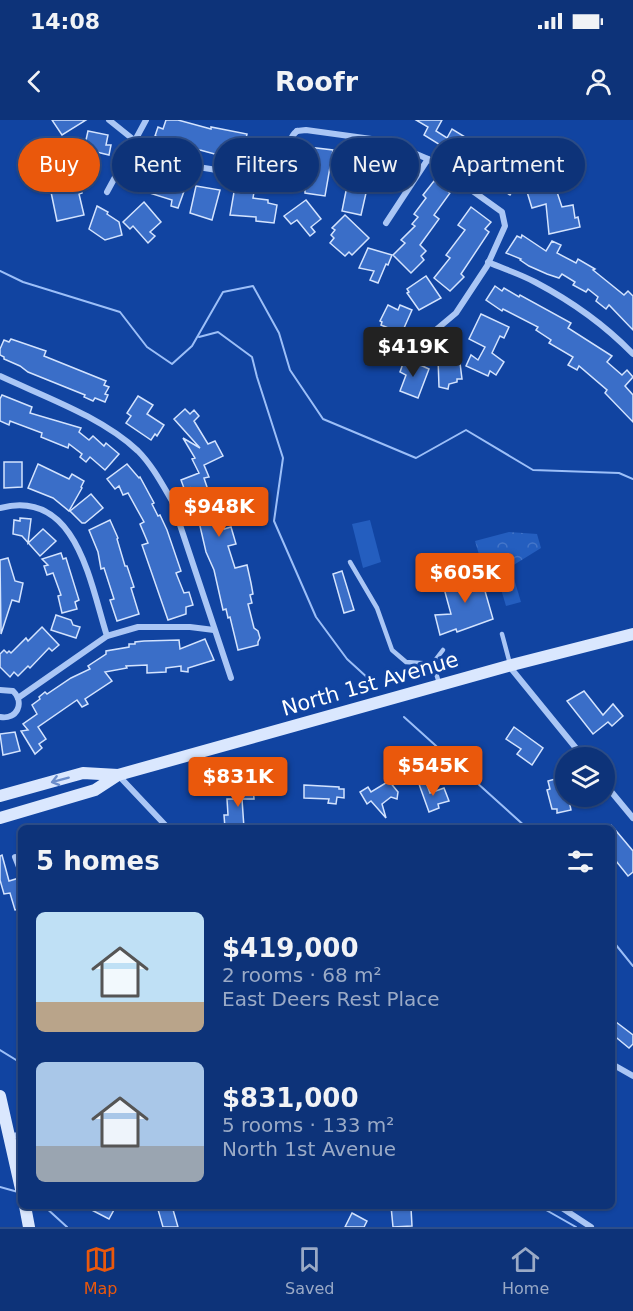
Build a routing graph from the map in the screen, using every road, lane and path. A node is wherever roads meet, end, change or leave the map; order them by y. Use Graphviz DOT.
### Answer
graph roads {
  1 [pos="109,120"];
  2 [pos="146,120"];
  3 [pos="132,138"];
  4 [pos="135,138"];
  5 [pos="429,159"];
  6 [pos="202,167"];
  7 [pos="112,182"];
  8 [pos="107,192"];
  9 [pos="512,215"];
  10 [pos="504,217"];
  11 [pos="386,223"];
  12 [pos="488,262"];
  13 [pos="431,334"];
  14 [pos="633,354"];
  15 [pos="0,376"];
  16 [pos="0,508"];
  17 [pos="350,562"];
  18 [pos="213,630"];
  19 [pos="502,634"];
  20 [pos="633,634"];
  21 [pos="107,636"];
  22 [pos="443,650"];
  23 [pos="434,664"];
  24 [pos="509,665"];
  25 [pos="231,678"];
  26 [pos="440,685"];
  27 [pos="0,690"];
  28 [pos="18,698"];
  29 [pos="0,717"];
  30 [pos="575,747"];
  31 [pos="118,775"];
  32 [pos="0,796"];
  33 [pos="615,796"];
  34 [pos="0,818"];
  35 [pos="633,818"];
  36 [pos="165,825"];
  37 [pos="15,857"];
  38 [pos="18,864"];
  39 [pos="615,1066"];
  40 [pos="633,1076"];
  41 [pos="0,1096"];
  42 [pos="15,1136"];
  43 [pos="18,1162"];
  44 [pos="26,1209"];
  45 [pos="564,1209"];
  46 [pos="29,1227"];
  47 [pos="591,1227"];
  1 -- 3 [label="street"];
  2 -- 4 [label="street"];
  5 -- 6 [label="street"];
  5 -- 10 [label="street"];
  5 -- 11 [label="street"];
  7 -- 8 [label="street"];
  9 -- 10 [label="street"];
  10 -- 12 [label="street"];
  12 -- 13 [label="street"];
  12 -- 14 [label="street"];
  15 -- 18 [label="street"];
  16 -- 21 [label="street"];
  17 -- 23 [label="lane"];
  18 -- 21 [label="street"];
  18 -- 25 [label="street"];
  19 -- 24 [label="lane"];
  20 -- 24 [label="main road, North 1st Avenue"];
  21 -- 28 [label="street"];
  22 -- 23 [label="lane"];
  23 -- 26 [label="lane"];
  24 -- 26 [label="main road, North 1st Avenue"];
  24 -- 30 [label="street"];
  26 -- 31 [label="main road, North 1st Avenue"];
  27 -- 28 [label="street"];
  28 -- 29 [label="street"];
  31 -- 32 [label="main road, North 1st Avenue, one-way"];
  31 -- 34 [label="main road, North 1st Avenue"];
  31 -- 36 [label="street"];
  33 -- 35 [label="street"];
  37 -- 38 [label="street"];
  39 -- 40 [label="street"];
  41 -- 42 [label="main road"];
  42 -- 43 [label="main road"];
  44 -- 46 [label="main road"];
  45 -- 47 [label="street"];
}
